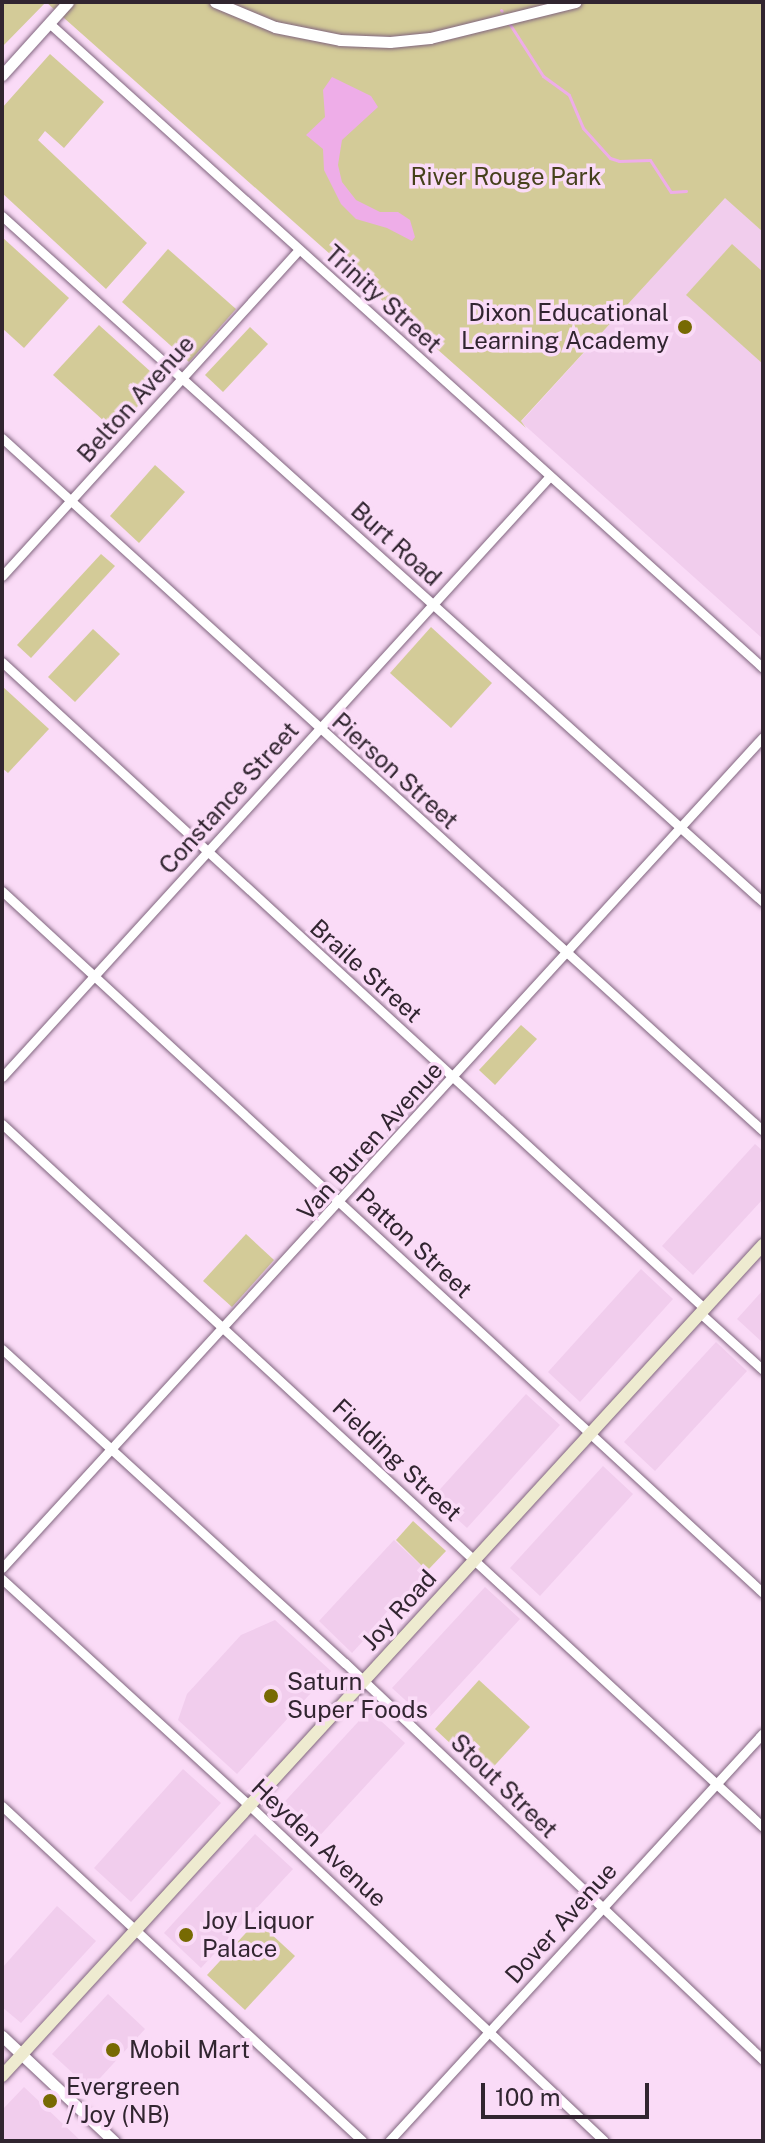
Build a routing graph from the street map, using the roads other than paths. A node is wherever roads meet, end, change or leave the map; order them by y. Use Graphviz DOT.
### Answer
graph roads {
  1 [pos="68,2"];
  2 [pos="215,2"];
  3 [pos="576,2"];
  4 [pos="49,23"];
  5 [pos="2,75"];
  6 [pos="2,216"];
  7 [pos="299,250"];
  8 [pos="182,378"];
  9 [pos="2,438"];
  10 [pos="550,476"];
  11 [pos="70,500"];
  12 [pos="2,576"];
  13 [pos="434,605"];
  14 [pos="2,662"];
  15 [pos="763,668"];
  16 [pos="319,729"];
  17 [pos="763,737"];
  18 [pos="681,827"];
  19 [pos="206,853"];
  20 [pos="2,891"];
  21 [pos="763,902"];
  22 [pos="567,953"];
  23 [pos="95,976"];
  24 [pos="2,1077"];
  25 [pos="454,1078"];
  26 [pos="2,1124"];
  27 [pos="763,1131"];
  28 [pos="340,1202"];
  29 [pos="763,1245"];
  30 [pos="702,1311"];
  31 [pos="224,1328"];
  32 [pos="2,1349"];
  33 [pos="763,1370"];
  34 [pos="591,1433"];
  35 [pos="112,1450"];
  36 [pos="475,1559"];
  37 [pos="2,1568"];
  38 [pos="2,1579"];
  39 [pos="763,1593"];
  40 [pos="364,1681"];
  41 [pos="763,1733"];
  42 [pos="717,1783"];
  43 [pos="2,1806"];
  44 [pos="250,1806"];
  45 [pos="763,1827"];
  46 [pos="603,1908"];
  47 [pos="136,1929"];
  48 [pos="489,2032"];
  49 [pos="2,2036"];
  50 [pos="22,2054"];
  51 [pos="763,2060"];
  52 [pos="2,2076"];
  53 [pos="114,2141"];
  54 [pos="362,2141"];
  55 [pos="389,2141"];
  56 [pos="604,2141"];
  1 -- 4 [label="street"];
  2 -- 3 [label="street"];
  4 -- 5 [label="street"];
  4 -- 7 [label="street, Trinity Street"];
  6 -- 8 [label="street, Burt Road"];
  7 -- 8 [label="street, Belton Avenue"];
  7 -- 10 [label="street, Trinity Street"];
  8 -- 11 [label="street, Belton Avenue"];
  8 -- 13 [label="street, Burt Road"];
  9 -- 11 [label="street, Pierson Street"];
  10 -- 13 [label="street, Constance Street"];
  10 -- 15 [label="street, Trinity Street"];
  11 -- 12 [label="street, Belton Avenue"];
  11 -- 16 [label="street, Pierson Street"];
  13 -- 16 [label="street, Constance Street"];
  13 -- 18 [label="street, Burt Road"];
  14 -- 19 [label="street, Braile Street"];
  16 -- 19 [label="street, Constance Street"];
  16 -- 22 [label="street, Pierson Street"];
  17 -- 18 [label="street, Van Buren Avenue"];
  18 -- 21 [label="street, Burt Road"];
  18 -- 22 [label="street, Van Buren Avenue"];
  19 -- 23 [label="street, Constance Street"];
  19 -- 25 [label="street, Braile Street"];
  20 -- 23 [label="street, Patton Street"];
  22 -- 25 [label="street, Van Buren Avenue"];
  22 -- 27 [label="street, Pierson Street"];
  23 -- 24 [label="street, Constance Street"];
  23 -- 28 [label="street, Patton Street"];
  25 -- 28 [label="street, Van Buren Avenue"];
  25 -- 30 [label="street, Braile Street"];
  26 -- 31 [label="street, Fielding Street"];
  28 -- 31 [label="street, Van Buren Avenue"];
  28 -- 34 [label="street, Patton Street"];
  29 -- 30 [label="main road, Joy Road"];
  30 -- 33 [label="street, Braile Street"];
  30 -- 34 [label="main road, Joy Road"];
  31 -- 35 [label="street, Van Buren Avenue"];
  31 -- 36 [label="street, Fielding Street"];
  32 -- 35 [label="street, Stout Street"];
  34 -- 36 [label="main road, Joy Road"];
  34 -- 39 [label="street, Patton Street"];
  35 -- 37 [label="street, Van Buren Avenue"];
  35 -- 40 [label="street, Stout Street"];
  36 -- 40 [label="main road, Joy Road"];
  36 -- 42 [label="street, Fielding Street"];
  38 -- 44 [label="street, Heyden Avenue"];
  40 -- 44 [label="main road, Joy Road"];
  40 -- 46 [label="street, Stout Street"];
  41 -- 42 [label="street, Dover Avenue"];
  42 -- 45 [label="street, Fielding Street"];
  42 -- 46 [label="street, Dover Avenue"];
  43 -- 47 [label="street"];
  44 -- 47 [label="main road, Joy Road"];
  44 -- 48 [label="street, Heyden Avenue"];
  46 -- 48 [label="street, Dover Avenue"];
  46 -- 51 [label="street, Stout Street"];
  47 -- 50 [label="main road, Joy Road"];
  47 -- 54 [label="street"];
  48 -- 55 [label="street, Dover Avenue"];
  48 -- 56 [label="street, Heyden Avenue"];
  49 -- 50 [label="street"];
  50 -- 52 [label="main road, Joy Road"];
  50 -- 53 [label="street"];
}
